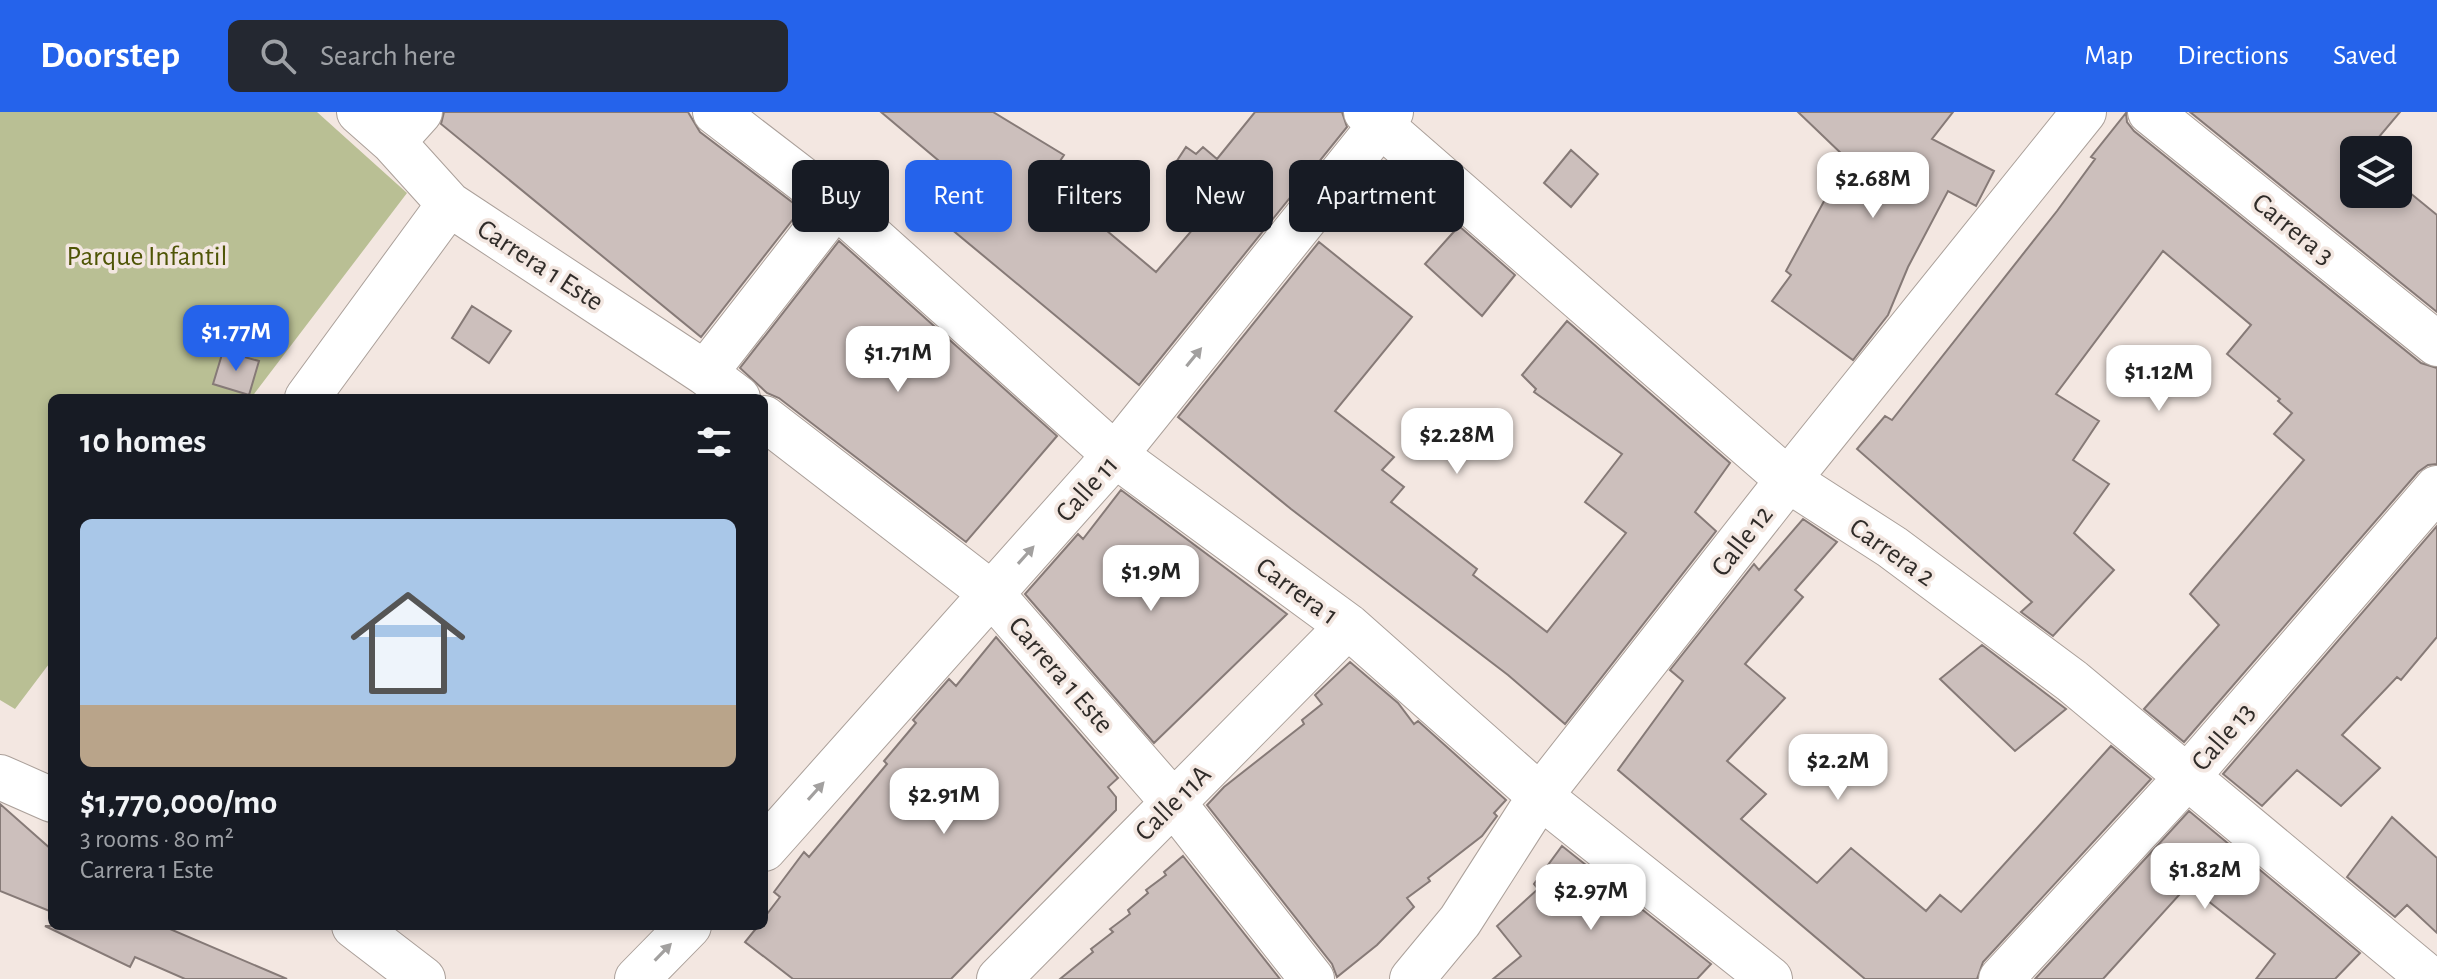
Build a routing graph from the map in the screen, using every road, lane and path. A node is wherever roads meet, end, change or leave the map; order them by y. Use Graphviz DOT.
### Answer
graph roads {
  1 [pos="359,112"];
  2 [pos="715,112"];
  3 [pos="2084,112"];
  4 [pos="2150,112"];
  5 [pos="1379,116"];
  6 [pos="407,127"];
  7 [pos="792,171"];
  8 [pos="449,204"];
  9 [pos="819,232"];
  10 [pos="866,232"];
  11 [pos="2437,344"];
  12 [pos="722,385"];
  13 [pos="310,394"];
  14 [pos="768,421"];
  15 [pos="1115,455"];
  16 [pos="1788,480"];
  17 [pos="2437,488"];
  18 [pos="991,593"];
  19 [pos="1348,626"];
  20 [pos="2188,776"];
  21 [pos="1540,796"];
  22 [pos="1172,801"];
  23 [pos="768,844"];
  24 [pos="359,930"];
  25 [pos="685,930"];
  26 [pos="423,979"];
  27 [pos="637,979"];
  28 [pos="999,979"];
  29 [pos="1312,979"];
  30 [pos="1412,979"];
  31 [pos="1770,979"];
  32 [pos="2001,979"];
  33 [pos="2430,979"];
  1 -- 6 [label="street, Carrera 1 Este"];
  2 -- 7 [label="street, Carrera 1"];
  3 -- 16 [label="street, Calle 12"];
  4 -- 11 [label="street, Carrera 3"];
  15 -- 5 [label="street, Calle 11, one-way"];
  5 -- 16 [label="street, Carrera 2"];
  6 -- 8 [label="street, Carrera 1 Este"];
  8 -- 12 [label="street, Carrera 1 Este"];
  8 -- 13 [label="street"];
  9 -- 12 [label="street"];
  10 -- 15 [label="street, Carrera 1"];
  14 -- 18 [label="street, Carrera 1 Este"];
  18 -- 15 [label="street, Calle 11, one-way"];
  15 -- 19 [label="street, Carrera 1"];
  16 -- 20 [label="street, Carrera 2"];
  16 -- 21 [label="street, Calle 12"];
  17 -- 20 [label="street, Calle 13"];
  18 -- 22 [label="street, Carrera 1 Este"];
  23 -- 18 [label="street, Calle 11, one-way"];
  19 -- 21 [label="street, Carrera 1"];
  19 -- 22 [label="street, Calle 11A"];
  20 -- 32 [label="street, Calle 13"];
  20 -- 33 [label="street, Carrera 2"];
  21 -- 30 [label="street, Calle 12"];
  21 -- 31 [label="street, Carrera 1"];
  22 -- 28 [label="street, Calle 11A"];
  22 -- 29 [label="street, Carrera 1 Este"];
  24 -- 26 [label="street"];
  27 -- 25 [label="street, one-way"];
}
